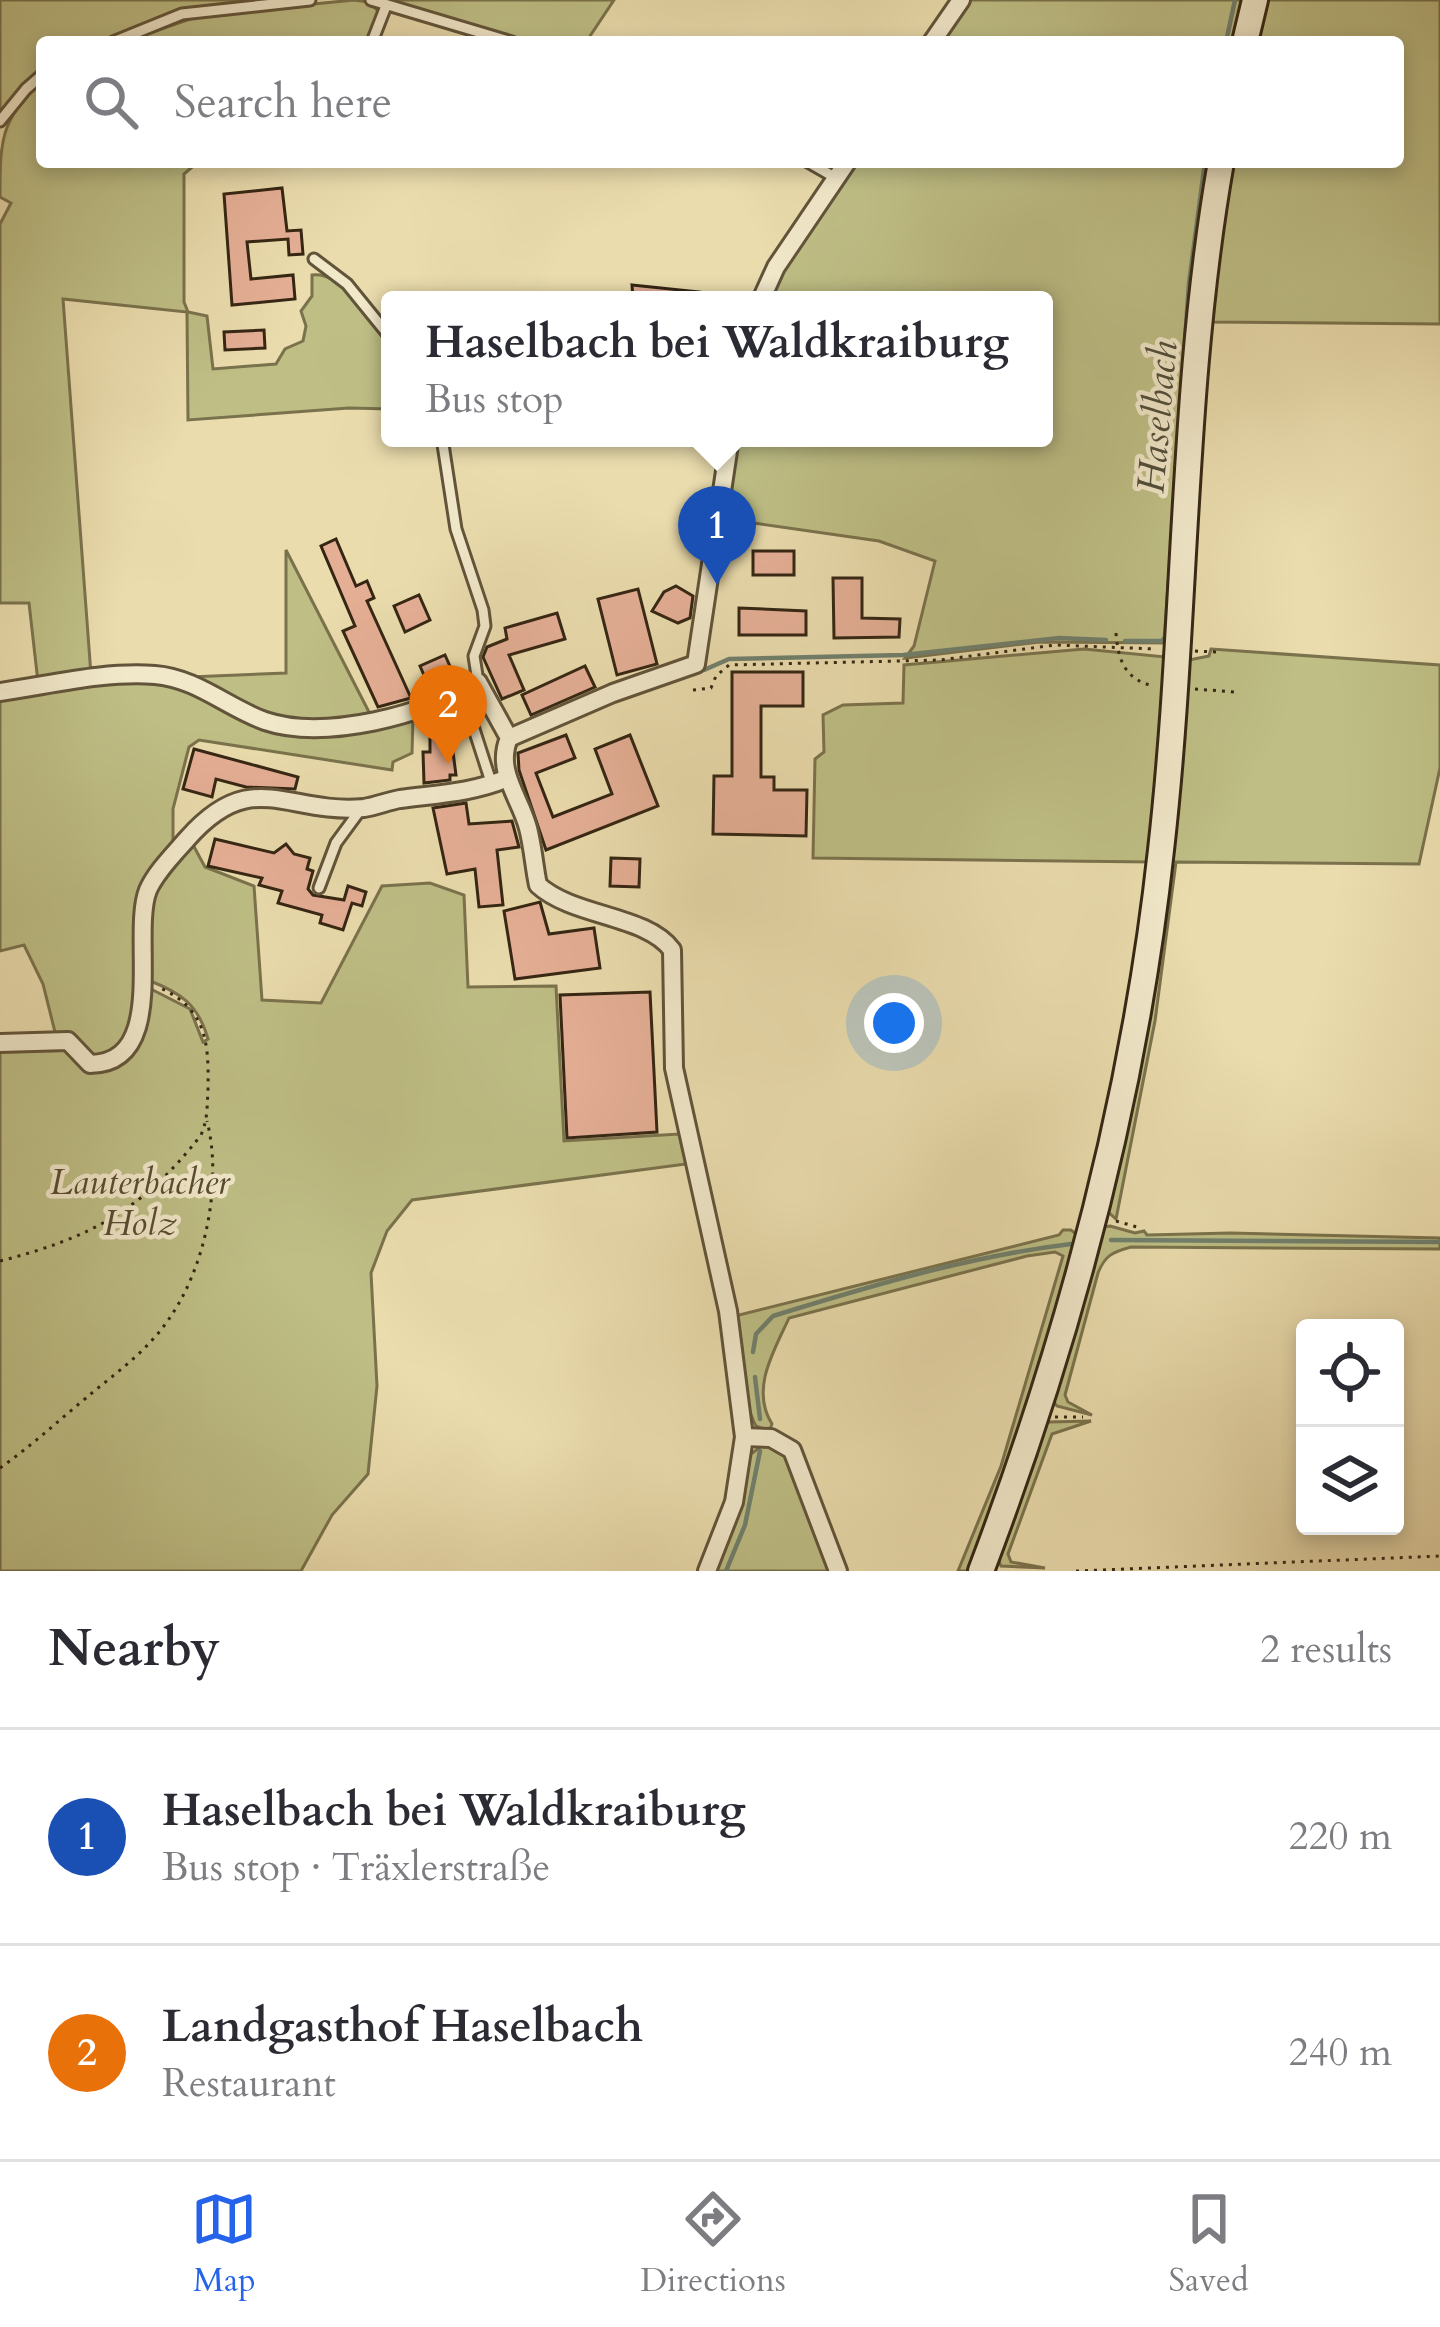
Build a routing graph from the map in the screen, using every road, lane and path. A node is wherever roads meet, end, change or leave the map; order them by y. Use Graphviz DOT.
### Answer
graph roads {
  1 [pos="310,0"];
  2 [pos="371,0"];
  3 [pos="962,0"];
  4 [pos="1255,0"];
  5 [pos="386,5"];
  6 [pos="128,36"];
  7 [pos="374,36"];
  8 [pos="492,36"];
  9 [pos="936,36"];
  10 [pos="1246,36"];
  11 [pos="36,80"];
  12 [pos="0,121"];
  13 [pos="818,168"];
  14 [pos="844,168"];
  15 [pos="1220,168"];
  16 [pos="836,178"];
  17 [pos="314,260"];
  18 [pos="764,291"];
  19 [pos="381,326"];
  20 [pos="443,447"];
  21 [pos="729,447"];
  22 [pos="1116,633"];
  23 [pos="1117,647"];
  24 [pos="1180,650"];
  25 [pos="1217,652"];
  26 [pos="478,682"];
  27 [pos="1162,687"];
  28 [pos="1193,689"];
  29 [pos="693,690"];
  30 [pos="0,692"];
  31 [pos="1235,692"];
  32 [pos="450,697"];
  33 [pos="508,738"];
  34 [pos="500,781"];
  35 [pos="368,808"];
  36 [pos="320,888"];
  37 [pos="145,982"];
  38 [pos="0,1042"];
  39 [pos="207,1121"];
  40 [pos="1096,1216"];
  41 [pos="1137,1227"];
  42 [pos="0,1261"];
  43 [pos="1037,1416"];
  44 [pos="1083,1417"];
  45 [pos="744,1437"];
  46 [pos="0,1468"];
  47 [pos="1440,1556"];
  48 [pos="707,1571"];
  49 [pos="838,1571"];
  50 [pos="981,1571"];
  51 [pos="1076,1571"];
  1 -- 6 [label="lane"];
  2 -- 5 [label="lane"];
  3 -- 9 [label="street"];
  4 -- 10 [label="street"];
  5 -- 7 [label="lane"];
  5 -- 8 [label="lane"];
  11 -- 12 [label="lane"];
  13 -- 16 [label="lane"];
  14 -- 16 [label="street"];
  15 -- 24 [label="street"];
  16 -- 18 [label="street"];
  17 -- 19 [label="lane"];
  20 -- 26 [label="lane"];
  21 -- 33 [label="street"];
  22 -- 23 [label="path"];
  23 -- 24 [label="path"];
  23 -- 27 [label="path"];
  23 -- 29 [label="path"];
  24 -- 25 [label="path"];
  24 -- 40 [label="street"];
  26 -- 32 [label="street"];
  26 -- 33 [label="street"];
  28 -- 31 [label="path"];
  30 -- 32 [label="street"];
  32 -- 34 [label="lane"];
  33 -- 34 [label="street"];
  34 -- 35 [label="street"];
  34 -- 45 [label="street"];
  35 -- 36 [label="lane"];
  35 -- 37 [label="street"];
  37 -- 38 [label="street"];
  37 -- 39 [label="path"];
  39 -- 42 [label="path"];
  39 -- 46 [label="path"];
  40 -- 41 [label="path"];
  40 -- 43 [label="street"];
  43 -- 44 [label="path"];
  43 -- 50 [label="street"];
  45 -- 48 [label="street"];
  45 -- 49 [label="street"];
  47 -- 51 [label="path"];
}
